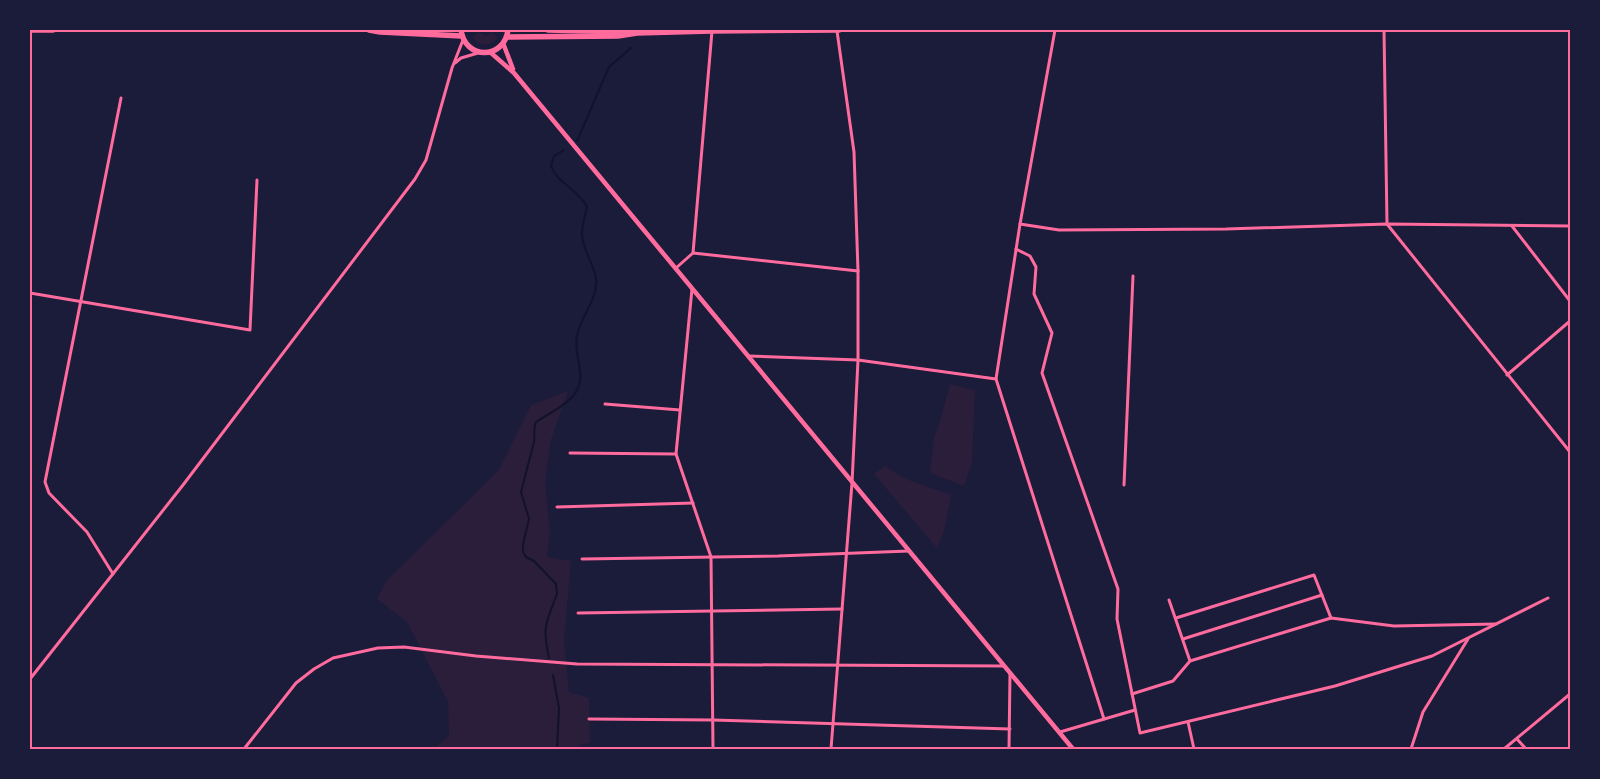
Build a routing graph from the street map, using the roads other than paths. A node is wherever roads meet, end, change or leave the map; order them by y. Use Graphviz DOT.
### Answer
graph roads {
  1 [pos="30,30"];
  2 [pos="53,30"];
  3 [pos="369,30"];
  4 [pos="508,30"];
  5 [pos="548,30"];
  6 [pos="838,30"];
  7 [pos="1055,30"];
  8 [pos="1384,30"];
  9 [pos="712,31"];
  10 [pos="637,33"];
  11 [pos="462,35"];
  12 [pos="505,40"];
  13 [pos="481,52"];
  14 [pos="490,52"];
  15 [pos="452,68"];
  16 [pos="514,73"];
  17 [pos="121,98"];
  18 [pos="258,180"];
  19 [pos="1020,224"];
  20 [pos="1387,224"];
  21 [pos="1512,226"];
  22 [pos="1570,226"];
  23 [pos="1016,249"];
  24 [pos="693,253"];
  25 [pos="676,268"];
  26 [pos="858,272"];
  27 [pos="1134,276"];
  28 [pos="692,288"];
  29 [pos="30,293"];
  30 [pos="1570,301"];
  31 [pos="82,303"];
  32 [pos="1570,321"];
  33 [pos="748,356"];
  34 [pos="858,360"];
  35 [pos="1507,374"];
  36 [pos="996,379"];
  37 [pos="604,404"];
  38 [pos="680,410"];
  39 [pos="1570,452"];
  40 [pos="570,454"];
  41 [pos="676,454"];
  42 [pos="852,482"];
  43 [pos="1124,485"];
  44 [pos="693,503"];
  45 [pos="557,508"];
  46 [pos="910,551"];
  47 [pos="846,553"];
  48 [pos="711,557"];
  49 [pos="582,559"];
  50 [pos="113,574"];
  51 [pos="1322,595"];
  52 [pos="1548,598"];
  53 [pos="1170,600"];
  54 [pos="842,609"];
  55 [pos="712,611"];
  56 [pos="578,613"];
  57 [pos="1176,618"];
  58 [pos="1331,618"];
  59 [pos="1497,624"];
  60 [pos="1468,638"];
  61 [pos="1183,639"];
  62 [pos="1190,661"];
  63 [pos="712,664"];
  64 [pos="838,665"];
  65 [pos="1004,666"];
  66 [pos="1010,673"];
  67 [pos="30,679"];
  68 [pos="1132,694"];
  69 [pos="1570,694"];
  70 [pos="1135,710"];
  71 [pos="589,719"];
  72 [pos="713,720"];
  73 [pos="1104,720"];
  74 [pos="1188,722"];
  75 [pos="833,724"];
  76 [pos="1010,730"];
  77 [pos="1060,732"];
  78 [pos="1517,739"];
  79 [pos="244,749"];
  80 [pos="713,749"];
  81 [pos="831,749"];
  82 [pos="1009,749"];
  83 [pos="1073,749"];
  84 [pos="1194,749"];
  85 [pos="1411,749"];
  86 [pos="1504,749"];
  87 [pos="1526,749"];
  1 -- 2 [label="highway"];
  3 -- 11 [label="highway"];
  4 -- 12 [label="highway"];
  5 -- 10 [label="highway"];
  6 -- 9 [label="highway"];
  6 -- 26 [label="street"];
  7 -- 19 [label="street"];
  8 -- 20 [label="street"];
  9 -- 10 [label="highway"];
  9 -- 24 [label="street"];
  10 -- 12 [label="highway"];
  11 -- 13 [label="highway"];
  11 -- 15 [label="street"];
  12 -- 14 [label="highway"];
  12 -- 16 [label="main road"];
  13 -- 14 [label="highway"];
  13 -- 15 [label="street"];
  14 -- 16 [label="main road"];
  15 -- 50 [label="street"];
  16 -- 25 [label="main road"];
  17 -- 31 [label="street"];
  18 -- 31 [label="street"];
  19 -- 20 [label="street"];
  19 -- 23 [label="street"];
  20 -- 21 [label="street"];
  20 -- 35 [label="street"];
  21 -- 22 [label="street"];
  21 -- 30 [label="street"];
  23 -- 36 [label="street"];
  23 -- 68 [label="street"];
  24 -- 25 [label="street"];
  24 -- 26 [label="street"];
  25 -- 28 [label="main road"];
  26 -- 34 [label="street"];
  27 -- 43 [label="street"];
  28 -- 33 [label="main road"];
  28 -- 38 [label="street"];
  29 -- 31 [label="street"];
  31 -- 50 [label="street"];
  32 -- 35 [label="street"];
  33 -- 34 [label="street"];
  33 -- 42 [label="main road"];
  34 -- 36 [label="street"];
  34 -- 42 [label="street"];
  35 -- 39 [label="street"];
  36 -- 73 [label="street"];
  37 -- 38 [label="street"];
  38 -- 41 [label="street"];
  40 -- 41 [label="street"];
  41 -- 44 [label="street"];
  42 -- 46 [label="main road"];
  42 -- 47 [label="street"];
  44 -- 45 [label="street"];
  44 -- 48 [label="street"];
  46 -- 47 [label="street"];
  46 -- 65 [label="main road"];
  47 -- 48 [label="street"];
  47 -- 54 [label="street"];
  48 -- 49 [label="street"];
  48 -- 55 [label="street"];
  50 -- 67 [label="street"];
  51 -- 57 [label="street"];
  51 -- 58 [label="street"];
  51 -- 61 [label="street"];
  52 -- 59 [label="street"];
  53 -- 57 [label="street"];
  54 -- 55 [label="street"];
  54 -- 64 [label="street"];
  55 -- 56 [label="street"];
  55 -- 63 [label="street"];
  57 -- 61 [label="street"];
  58 -- 59 [label="street"];
  58 -- 62 [label="street"];
  59 -- 60 [label="street"];
  60 -- 74 [label="street"];
  60 -- 85 [label="street"];
  61 -- 62 [label="street"];
  62 -- 68 [label="street"];
  63 -- 64 [label="street"];
  63 -- 72 [label="street"];
  63 -- 79 [label="street"];
  64 -- 65 [label="street"];
  64 -- 75 [label="street"];
  65 -- 66 [label="main road"];
  66 -- 76 [label="street"];
  66 -- 77 [label="main road"];
  68 -- 70 [label="street"];
  69 -- 78 [label="street"];
  70 -- 73 [label="street"];
  70 -- 74 [label="street"];
  71 -- 72 [label="street"];
  72 -- 75 [label="street"];
  72 -- 80 [label="street"];
  73 -- 77 [label="street"];
  74 -- 84 [label="street"];
  75 -- 76 [label="street"];
  75 -- 81 [label="street"];
  76 -- 82 [label="street"];
  77 -- 83 [label="main road"];
  78 -- 86 [label="street"];
  78 -- 87 [label="street"];
}
